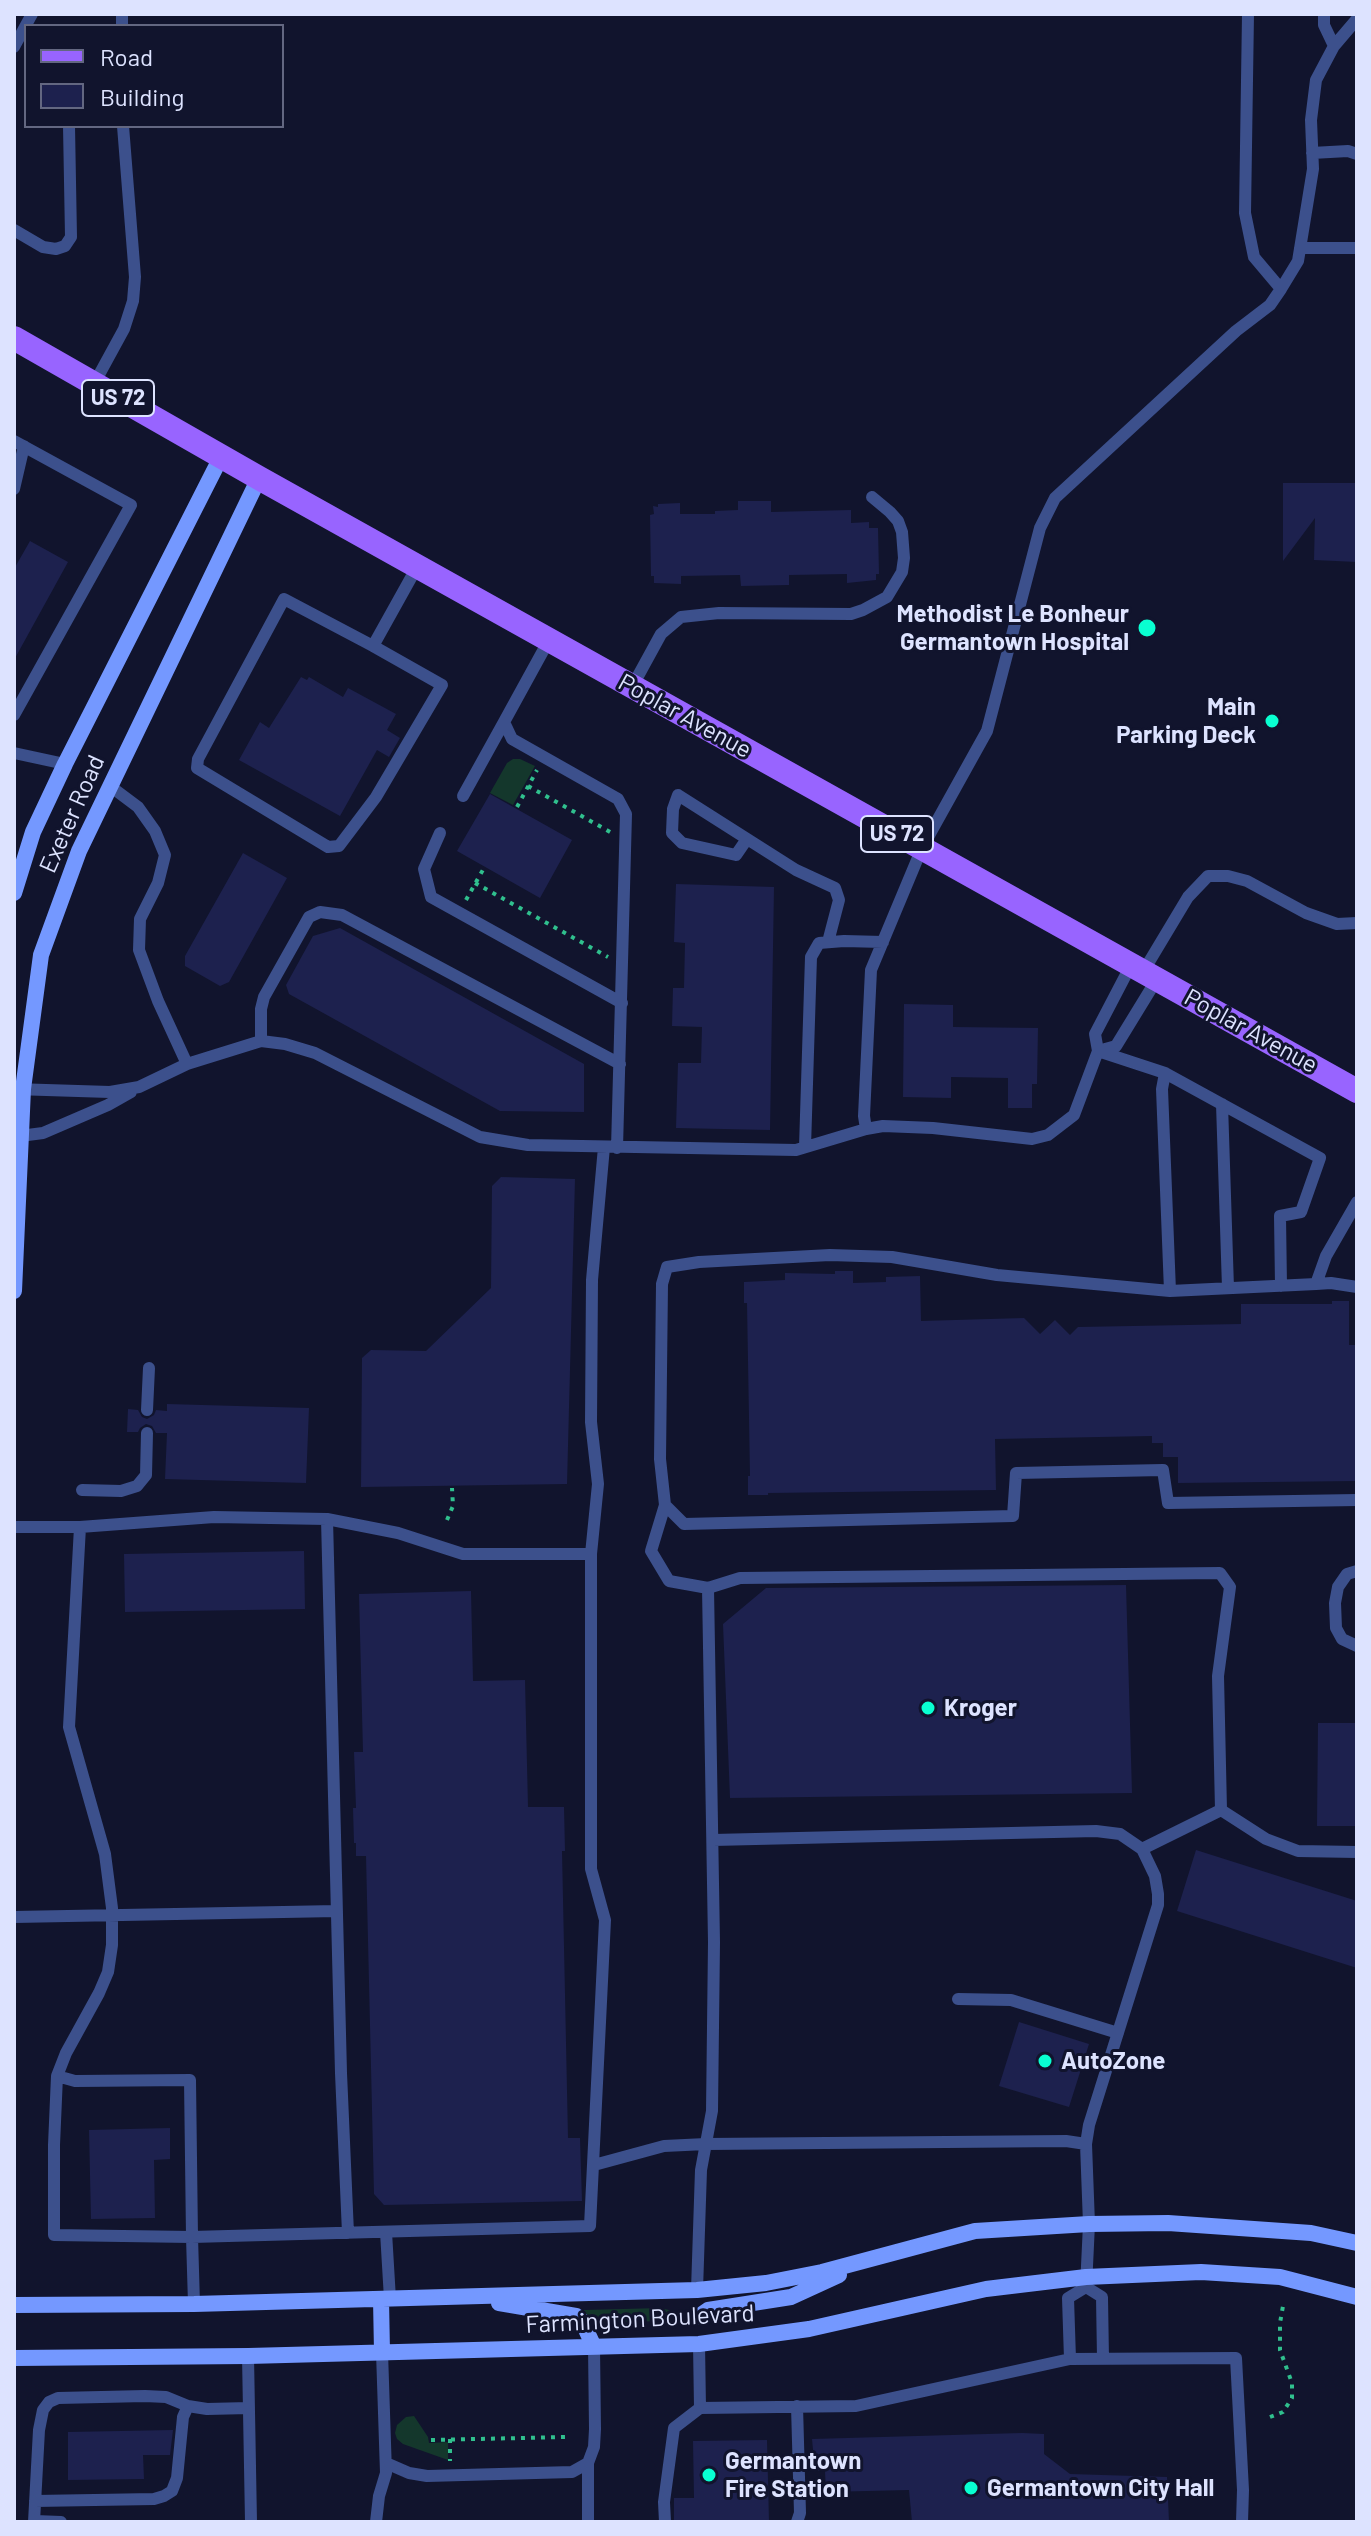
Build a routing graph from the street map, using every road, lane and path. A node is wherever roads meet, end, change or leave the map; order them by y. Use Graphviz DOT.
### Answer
graph roads {
  1 [pos="1248,14"];
  2 [pos="1324,14"];
  3 [pos="1357,19"];
  4 [pos="1334,46"];
  5 [pos="69,128"];
  6 [pos="123,128"];
  7 [pos="1312,153"];
  8 [pos="1357,154"];
  9 [pos="14,230"];
  10 [pos="1300,248"];
  11 [pos="1357,248"];
  12 [pos="1281,289"];
  13 [pos="14,338"];
  14 [pos="94,384"];
  15 [pos="19,443"];
  16 [pos="221,457"];
  17 [pos="259,478"];
  18 [pos="14,489"];
  19 [pos="872,497"];
  20 [pos="417,567"];
  21 [pos="549,640"];
  22 [pos="373,646"];
  23 [pos="632,687"];
  24 [pos="14,715"];
  25 [pos="504,722"];
  26 [pos="14,753"];
  27 [pos="544,757"];
  28 [pos="65,764"];
  29 [pos="110,786"];
  30 [pos="528,786"];
  31 [pos="463,796"];
  32 [pos="517,807"];
  33 [pos="440,833"];
  34 [pos="614,834"];
  35 [pos="747,839"];
  36 [pos="922,848"];
  37 [pos="484,868"];
  38 [pos="475,883"];
  39 [pos="14,893"];
  40 [pos="459,913"];
  41 [pos="1357,923"];
  42 [pos="828,942"];
  43 [pos="883,942"];
  44 [pos="611,958"];
  45 [pos="1144,972"];
  46 [pos="622,1003"];
  47 [pos="261,1041"];
  48 [pos="1098,1051"];
  49 [pos="187,1064"];
  50 [pos="620,1064"];
  51 [pos="1165,1073"];
  52 [pos="139,1087"];
  53 [pos="19,1089"];
  54 [pos="1357,1091"];
  55 [pos="1222,1104"];
  56 [pos="866,1129"];
  57 [pos="20,1136"];
  58 [pos="604,1147"];
  59 [pos="805,1147"];
  60 [pos="617,1148"];
  61 [pos="1357,1202"];
  62 [pos="1316,1284"];
  63 [pos="1281,1286"];
  64 [pos="1357,1287"];
  65 [pos="1228,1288"];
  66 [pos="14,1291"];
  67 [pos="1170,1291"];
  68 [pos="149,1368"];
  69 [pos="147,1410"];
  70 [pos="147,1433"];
  71 [pos="452,1488"];
  72 [pos="82,1490"];
  73 [pos="1357,1500"];
  74 [pos="665,1505"];
  75 [pos="327,1519"];
  76 [pos="447,1520"];
  77 [pos="14,1527"];
  78 [pos="80,1527"];
  79 [pos="591,1554"];
  80 [pos="1357,1571"];
  81 [pos="708,1588"];
  82 [pos="1357,1646"];
  83 [pos="1221,1810"];
  84 [pos="713,1840"];
  85 [pos="1142,1849"];
  86 [pos="1357,1852"];
  87 [pos="337,1911"];
  88 [pos="112,1916"];
  89 [pos="14,1917"];
  90 [pos="958,1999"];
  91 [pos="1118,2033"];
  92 [pos="57,2076"];
  93 [pos="706,2144"];
  94 [pos="1086,2144"];
  95 [pos="594,2165"];
  96 [pos="1089,2224"];
  97 [pos="386,2232"];
  98 [pos="348,2233"];
  99 [pos="192,2237"];
  100 [pos="1357,2243"];
  101 [pos="873,2260"];
  102 [pos="1086,2282"];
  103 [pos="697,2290"];
  104 [pos="458,2297"];
  105 [pos="1357,2297"];
  106 [pos="386,2299"];
  107 [pos="194,2304"];
  108 [pos="14,2305"];
  109 [pos="1283,2306"];
  110 [pos="698,2317"];
  111 [pos="699,2344"];
  112 [pos="594,2347"];
  113 [pos="382,2352"];
  114 [pos="248,2356"];
  115 [pos="14,2358"];
  116 [pos="1070,2359"];
  117 [pos="1103,2359"];
  118 [pos="188,2406"];
  119 [pos="797,2406"];
  120 [pos="249,2408"];
  121 [pos="700,2408"];
  122 [pos="1270,2417"];
  123 [pos="566,2437"];
  124 [pos="450,2439"];
  125 [pos="431,2440"];
  126 [pos="386,2463"];
  127 [pos="588,2463"];
  128 [pos="451,2475"];
  129 [pos="35,2501"];
  130 [pos="34,2521"];
  131 [pos="61,2522"];
  132 [pos="251,2522"];
  133 [pos="376,2522"];
  134 [pos="588,2522"];
  135 [pos="665,2522"];
  136 [pos="797,2522"];
  137 [pos="1242,2522"];
  1 -- 12 [label="lane"];
  2 -- 4 [label="lane"];
  3 -- 4 [label="lane"];
  4 -- 7 [label="lane"];
  5 -- 9 [label="lane"];
  6 -- 14 [label="lane"];
  7 -- 8 [label="lane"];
  7 -- 10 [label="lane"];
  10 -- 11 [label="lane"];
  10 -- 12 [label="lane"];
  12 -- 36 [label="lane"];
  13 -- 14 [label="main road, Poplar Avenue / US 72"];
  14 -- 16 [label="main road, Poplar Avenue / US 72"];
  15 -- 18 [label="lane"];
  15 -- 24 [label="lane"];
  16 -- 17 [label="main road, Poplar Avenue / US 72"];
  16 -- 28 [label="main road, Exeter Road"];
  17 -- 20 [label="main road, Poplar Avenue / US 72"];
  17 -- 29 [label="main road, Exeter Road"];
  19 -- 23 [label="lane"];
  20 -- 21 [label="main road, Poplar Avenue / US 72"];
  20 -- 22 [label="lane"];
  21 -- 23 [label="main road, Poplar Avenue / US 72"];
  21 -- 25 [label="lane"];
  22 -- 22 [label="lane"];
  23 -- 36 [label="main road, Poplar Avenue / US 72"];
  25 -- 27 [label="lane"];
  25 -- 31 [label="lane"];
  26 -- 28 [label="lane"];
  27 -- 30 [label="path"];
  27 -- 46 [label="lane"];
  28 -- 39 [label="main road, Exeter Road"];
  29 -- 49 [label="lane"];
  29 -- 53 [label="main road, Exeter Road"];
  30 -- 32 [label="path"];
  30 -- 34 [label="path"];
  33 -- 40 [label="lane"];
  35 -- 35 [label="lane"];
  35 -- 42 [label="lane"];
  36 -- 43 [label="lane"];
  36 -- 45 [label="main road, Poplar Avenue / US 72"];
  37 -- 38 [label="path"];
  38 -- 40 [label="path"];
  38 -- 44 [label="path"];
  40 -- 46 [label="lane"];
  41 -- 45 [label="lane"];
  42 -- 43 [label="lane"];
  42 -- 59 [label="lane"];
  43 -- 56 [label="lane"];
  45 -- 48 [label="lane"];
  45 -- 48 [label="lane"];
  45 -- 54 [label="main road, Poplar Avenue / US 72"];
  46 -- 50 [label="lane"];
  47 -- 49 [label="lane"];
  47 -- 50 [label="lane"];
  47 -- 58 [label="lane"];
  48 -- 51 [label="lane"];
  48 -- 56 [label="lane"];
  49 -- 52 [label="lane"];
  50 -- 60 [label="lane"];
  51 -- 55 [label="lane"];
  51 -- 67 [label="lane"];
  52 -- 53 [label="lane"];
  52 -- 57 [label="lane"];
  53 -- 57 [label="main road, Exeter Road"];
  55 -- 63 [label="lane"];
  55 -- 65 [label="lane"];
  56 -- 59 [label="lane"];
  57 -- 66 [label="main road, Exeter Road"];
  58 -- 60 [label="lane"];
  58 -- 79 [label="lane"];
  59 -- 60 [label="lane"];
  61 -- 62 [label="lane"];
  62 -- 63 [label="lane"];
  62 -- 64 [label="lane"];
  63 -- 65 [label="lane"];
  65 -- 67 [label="lane"];
  67 -- 74 [label="lane"];
  68 -- 69 [label="lane"];
  70 -- 72 [label="lane"];
  71 -- 76 [label="path"];
  73 -- 74 [label="lane"];
  74 -- 81 [label="lane"];
  75 -- 78 [label="lane"];
  75 -- 79 [label="lane"];
  75 -- 87 [label="lane"];
  77 -- 78 [label="lane"];
  78 -- 88 [label="lane"];
  79 -- 95 [label="lane"];
  80 -- 82 [label="lane"];
  81 -- 83 [label="lane"];
  81 -- 84 [label="lane"];
  83 -- 85 [label="lane"];
  83 -- 86 [label="lane"];
  84 -- 85 [label="lane"];
  84 -- 93 [label="lane"];
  85 -- 91 [label="lane"];
  87 -- 88 [label="lane"];
  87 -- 98 [label="lane"];
  88 -- 89 [label="lane"];
  88 -- 92 [label="lane"];
  90 -- 91 [label="lane"];
  91 -- 94 [label="lane"];
  92 -- 99 [label="lane"];
  92 -- 99 [label="lane"];
  93 -- 94 [label="lane"];
  93 -- 95 [label="lane"];
  93 -- 103 [label="lane"];
  94 -- 96 [label="lane"];
  95 -- 97 [label="lane"];
  96 -- 100 [label="main road, Farmington Boulevard"];
  96 -- 101 [label="main road, Farmington Boulevard"];
  96 -- 102 [label="lane"];
  97 -- 98 [label="lane"];
  97 -- 106 [label="lane"];
  98 -- 99 [label="lane"];
  99 -- 107 [label="lane"];
  101 -- 103 [label="main road, Farmington Boulevard"];
  101 -- 110 [label="main road"];
  102 -- 105 [label="main road, Farmington Boulevard"];
  102 -- 111 [label="main road, Farmington Boulevard"];
  102 -- 116 [label="lane"];
  102 -- 117 [label="lane"];
  103 -- 104 [label="main road, Farmington Boulevard"];
  103 -- 110 [label="main road"];
  104 -- 106 [label="main road, Farmington Boulevard"];
  104 -- 112 [label="main road"];
  106 -- 107 [label="main road, Farmington Boulevard"];
  106 -- 113 [label="main road"];
  107 -- 108 [label="main road, Farmington Boulevard"];
  109 -- 122 [label="path"];
  110 -- 111 [label="main road"];
  111 -- 112 [label="main road, Farmington Boulevard"];
  111 -- 121 [label="lane"];
  112 -- 113 [label="main road, Farmington Boulevard"];
  112 -- 127 [label="lane"];
  113 -- 114 [label="main road, Farmington Boulevard"];
  113 -- 126 [label="lane"];
  114 -- 115 [label="main road, Farmington Boulevard"];
  114 -- 120 [label="lane"];
  116 -- 117 [label="lane"];
  116 -- 119 [label="lane"];
  117 -- 137 [label="lane"];
  118 -- 120 [label="lane"];
  118 -- 129 [label="lane"];
  118 -- 129 [label="lane"];
  119 -- 121 [label="lane"];
  119 -- 136 [label="lane"];
  120 -- 132 [label="lane"];
  121 -- 135 [label="lane"];
  123 -- 124 [label="path"];
  124 -- 125 [label="path"];
  124 -- 128 [label="path"];
  126 -- 128 [label="lane"];
  126 -- 133 [label="lane"];
  127 -- 128 [label="lane"];
  127 -- 134 [label="lane"];
  129 -- 130 [label="lane"];
  130 -- 131 [label="lane"];
}
